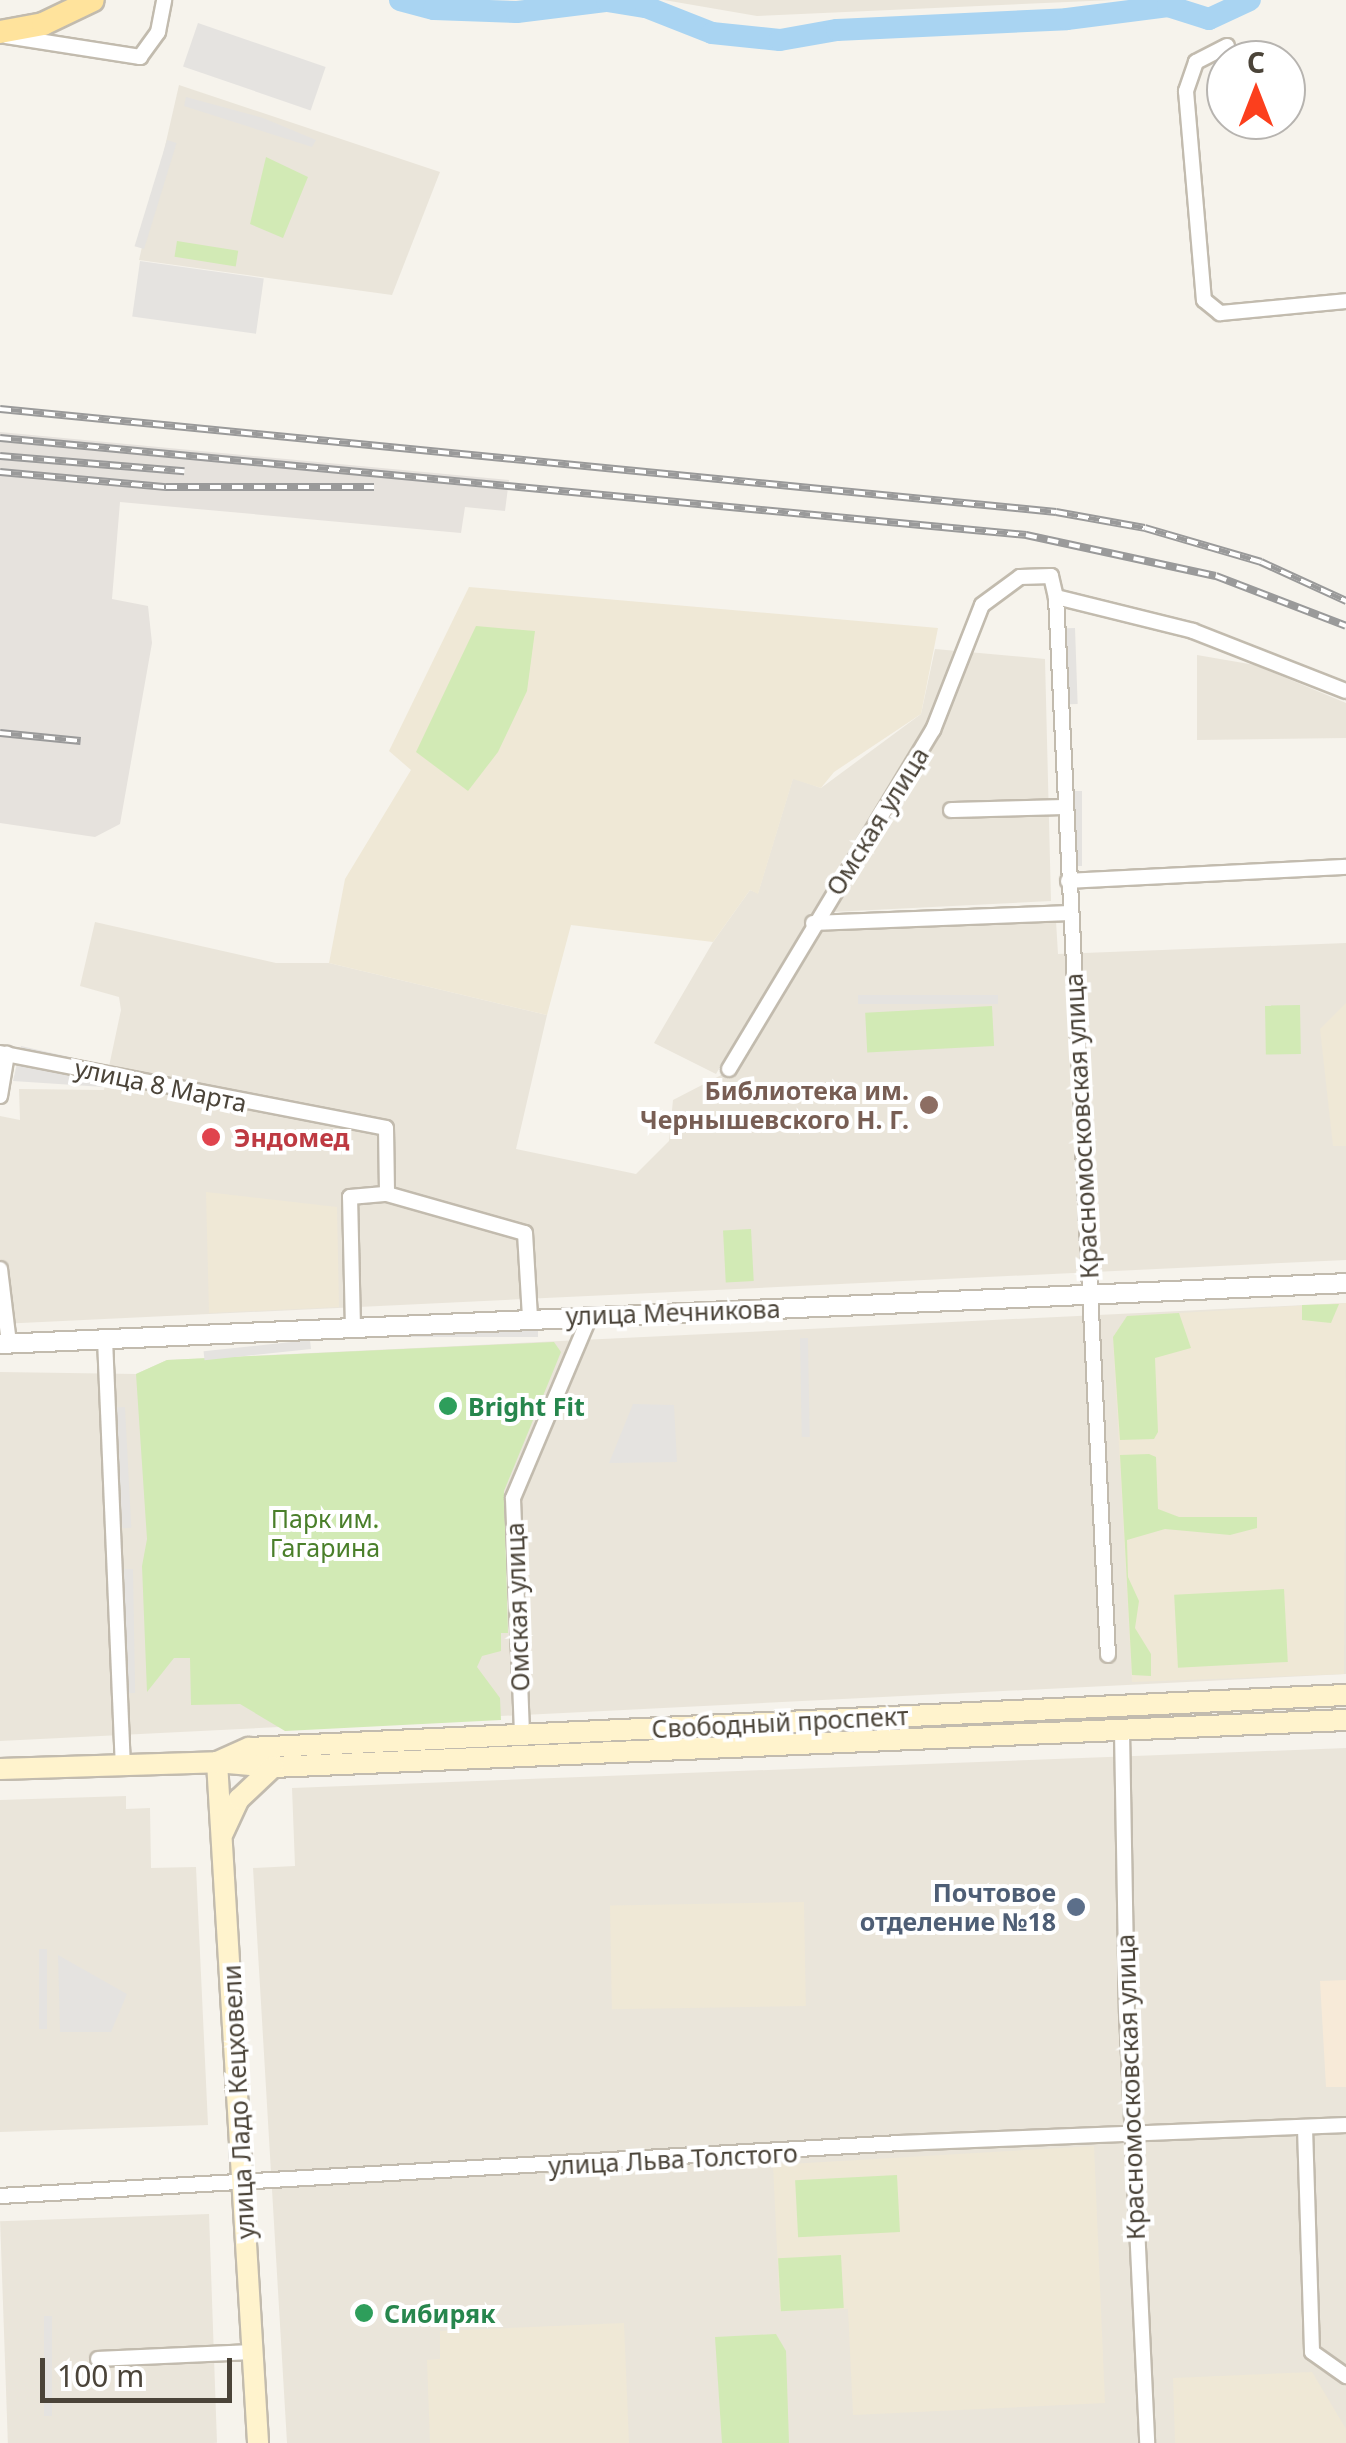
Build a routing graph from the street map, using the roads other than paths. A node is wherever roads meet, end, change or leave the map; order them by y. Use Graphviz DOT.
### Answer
graph roads {
  1 [pos="93,0"];
  2 [pos="164,0"];
  3 [pos="0,34"];
  4 [pos="1206,57"];
  5 [pos="1346,301"];
  6 [pos="1056,598"];
  7 [pos="1346,691"];
  8 [pos="1066,807"];
  9 [pos="951,810"];
  10 [pos="1346,867"];
  11 [pos="1068,881"];
  12 [pos="1070,912"];
  13 [pos="813,923"];
  14 [pos="4,1054"];
  15 [pos="730,1069"];
  16 [pos="0,1096"];
  17 [pos="388,1194"];
  18 [pos="0,1269"];
  19 [pos="1346,1283"];
  20 [pos="1090,1297"];
  21 [pos="590,1316"];
  22 [pos="530,1318"];
  23 [pos="353,1328"];
  24 [pos="104,1339"];
  25 [pos="4,1344"];
  26 [pos="1108,1654"];
  27 [pos="1346,1695"];
  28 [pos="1124,1706"];
  29 [pos="1346,1720"];
  30 [pos="1122,1730"];
  31 [pos="523,1743"];
  32 [pos="217,1762"];
  33 [pos="123,1765"];
  34 [pos="273,1767"];
  35 [pos="0,1770"];
  36 [pos="222,1835"];
  37 [pos="1346,2125"];
  38 [pos="1306,2128"];
  39 [pos="1132,2134"];
  40 [pos="242,2184"];
  41 [pos="0,2196"];
  42 [pos="251,2352"];
  43 [pos="98,2359"];
  44 [pos="1346,2376"];
  45 [pos="258,2443"];
  46 [pos="1147,2443"];
  1 -- 3 [label="main road"];
  2 -- 3 [label="street"];
  4 -- 5 [label="street"];
  6 -- 7 [label="street"];
  6 -- 8 [label="street, Красномосковская улица"];
  6 -- 13 [label="street, Омская улица"];
  8 -- 9 [label="street"];
  8 -- 11 [label="street, Красномосковская улица"];
  10 -- 11 [label="street"];
  11 -- 12 [label="street, Красномосковская улица"];
  12 -- 13 [label="street"];
  12 -- 20 [label="street, Красномосковская улица"];
  13 -- 15 [label="street, Омская улица"];
  14 -- 16 [label="street"];
  14 -- 17 [label="street, улица 8 Марта"];
  17 -- 22 [label="street"];
  17 -- 23 [label="street"];
  18 -- 25 [label="street"];
  19 -- 20 [label="street, улица Мечникова"];
  20 -- 21 [label="street, улица Мечникова"];
  20 -- 26 [label="street, Красномосковская улица"];
  21 -- 22 [label="street, улица Мечникова"];
  21 -- 31 [label="street, Омская улица"];
  22 -- 23 [label="street, улица Мечникова"];
  23 -- 24 [label="street, улица Мечникова"];
  24 -- 25 [label="street, улица Мечникова"];
  24 -- 33 [label="street"];
  27 -- 28 [label="main road, Свободный проспект"];
  28 -- 30 [label="main road"];
  28 -- 31 [label="main road, Свободный проспект"];
  29 -- 30 [label="main road, Свободный проспект"];
  30 -- 31 [label="main road, Свободный проспект"];
  30 -- 39 [label="street, Красномосковская улица"];
  31 -- 32 [label="main road, Свободный проспект"];
  31 -- 34 [label="main road, Свободный проспект"];
  32 -- 33 [label="main road, Свободный проспект"];
  32 -- 34 [label="main road, Свободный проспект"];
  32 -- 36 [label="main road, улица Ладо Кецховели"];
  33 -- 35 [label="main road, Свободный проспект"];
  34 -- 36 [label="main road"];
  36 -- 40 [label="main road, улица Ладо Кецховели"];
  37 -- 38 [label="street, улица Льва Толстого"];
  38 -- 39 [label="street, улица Льва Толстого"];
  38 -- 44 [label="street"];
  39 -- 40 [label="street, улица Льва Толстого"];
  39 -- 46 [label="street, Красномосковская улица"];
  40 -- 41 [label="street, улица Льва Толстого"];
  40 -- 42 [label="main road, улица Ладо Кецховели"];
  42 -- 43 [label="street"];
  42 -- 45 [label="main road, улица Ладо Кецховели"];
}
